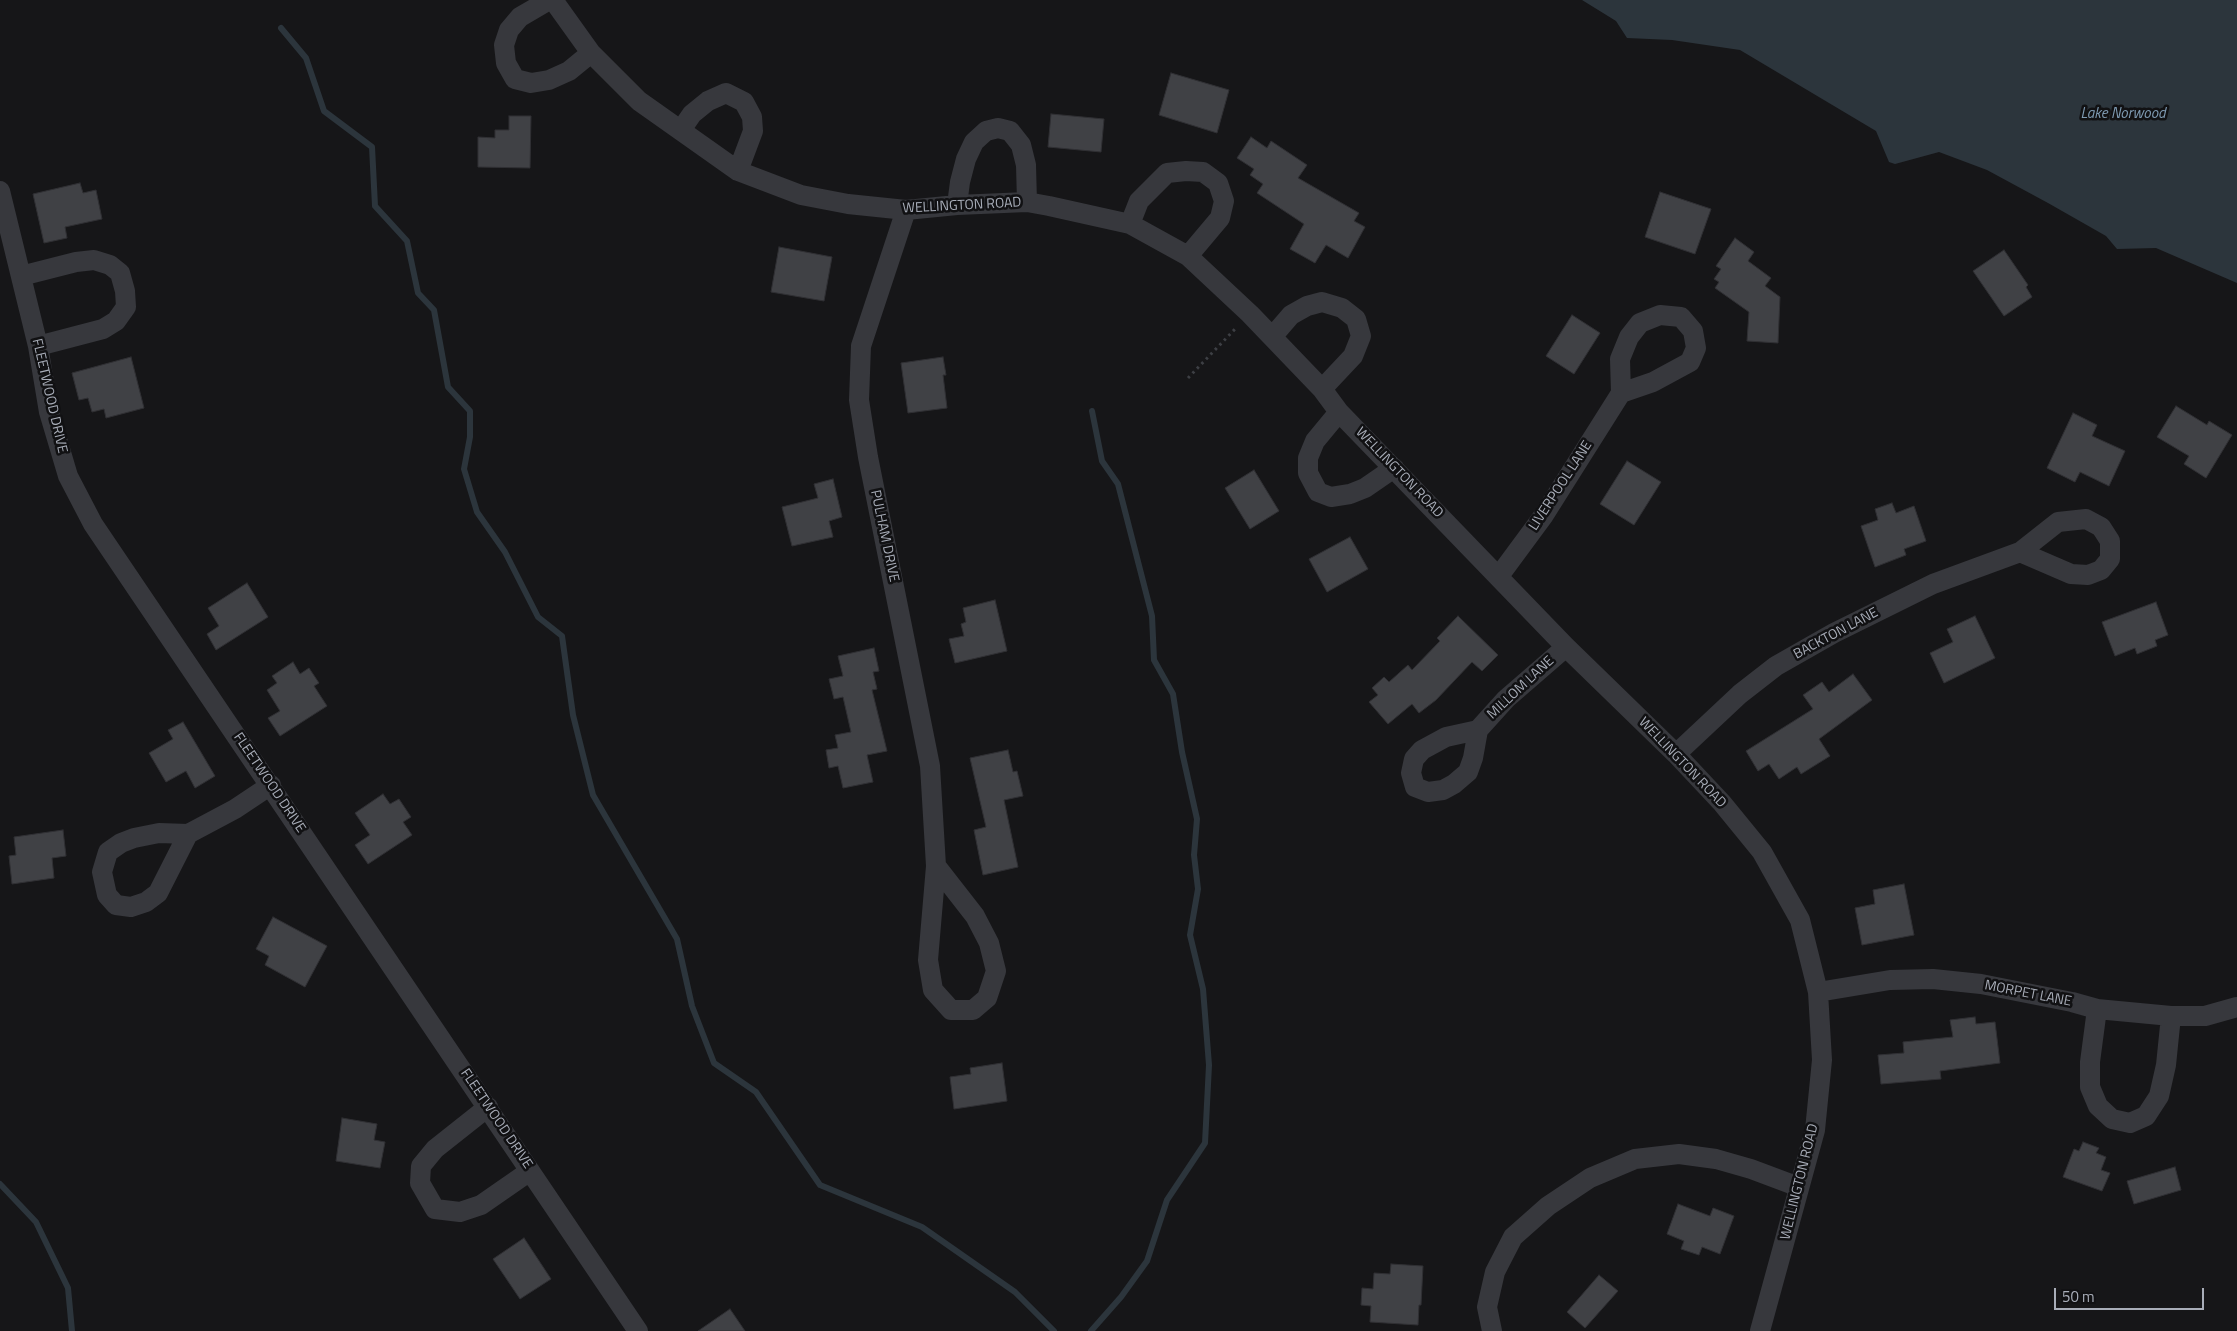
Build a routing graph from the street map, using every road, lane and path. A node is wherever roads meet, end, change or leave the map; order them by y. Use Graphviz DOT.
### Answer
graph roads {
  1 [pos="549,0"];
  2 [pos="553,0"];
  3 [pos="591,53"];
  4 [pos="681,130"];
  5 [pos="738,171"];
  6 [pos="0,191"];
  7 [pos="1027,202"];
  8 [pos="956,205"];
  9 [pos="906,210"];
  10 [pos="4,224"];
  11 [pos="1130,224"];
  12 [pos="1188,256"];
  13 [pos="21,276"];
  14 [pos="1250,314"];
  15 [pos="1272,337"];
  16 [pos="38,346"];
  17 [pos="1188,378"];
  18 [pos="1322,389"];
  19 [pos="1620,393"];
  20 [pos="1340,412"];
  21 [pos="1394,468"];
  22 [pos="2020,552"];
  23 [pos="1499,576"];
  24 [pos="1566,647"];
  25 [pos="1478,730"];
  26 [pos="1676,754"];
  27 [pos="271,785"];
  28 [pos="188,834"];
  29 [pos="936,866"];
  30 [pos="1818,992"];
  31 [pos="2237,1007"];
  32 [pos="2097,1010"];
  33 [pos="2171,1016"];
  34 [pos="488,1107"];
  35 [pos="530,1171"];
  36 [pos="1799,1187"];
  37 [pos="638,1331"];
  38 [pos="1492,1331"];
  39 [pos="1760,1331"];
  1 -- 3 [label="street"];
  2 -- 3 [label="street, WELLINGTON ROAD"];
  3 -- 4 [label="street, WELLINGTON ROAD"];
  4 -- 5 [label="street, WELLINGTON ROAD"];
  4 -- 5 [label="street"];
  5 -- 9 [label="street, WELLINGTON ROAD"];
  6 -- 10 [label="street, FLEETWOOD DRIVE"];
  7 -- 8 [label="street, WELLINGTON ROAD"];
  7 -- 8 [label="street"];
  7 -- 11 [label="street, WELLINGTON ROAD"];
  8 -- 9 [label="street, WELLINGTON ROAD"];
  9 -- 29 [label="street, PULHAM DRIVE"];
  10 -- 13 [label="street, FLEETWOOD DRIVE"];
  11 -- 12 [label="street, WELLINGTON ROAD"];
  11 -- 12 [label="street"];
  12 -- 14 [label="street, WELLINGTON ROAD"];
  13 -- 16 [label="street, FLEETWOOD DRIVE"];
  13 -- 16 [label="street"];
  14 -- 15 [label="street, WELLINGTON ROAD"];
  14 -- 17 [label="path"];
  15 -- 18 [label="street, WELLINGTON ROAD"];
  15 -- 18 [label="street"];
  16 -- 27 [label="street, FLEETWOOD DRIVE"];
  18 -- 20 [label="street, WELLINGTON ROAD"];
  19 -- 23 [label="street, LIVERPOOL LANE"];
  20 -- 21 [label="street, WELLINGTON ROAD"];
  20 -- 21 [label="street"];
  21 -- 23 [label="street, WELLINGTON ROAD"];
  22 -- 26 [label="street, BACKTON LANE"];
  23 -- 24 [label="street, WELLINGTON ROAD"];
  24 -- 25 [label="street, MILLOM LANE"];
  24 -- 26 [label="street, WELLINGTON ROAD"];
  26 -- 30 [label="street, WELLINGTON ROAD"];
  27 -- 28 [label="street"];
  27 -- 34 [label="street, FLEETWOOD DRIVE"];
  28 -- 28 [label="street"];
  29 -- 29 [label="street, PULHAM DRIVE"];
  30 -- 32 [label="street, MORPET LANE"];
  30 -- 36 [label="street, WELLINGTON ROAD"];
  31 -- 33 [label="street, MORPET LANE"];
  32 -- 33 [label="street, MORPET LANE"];
  32 -- 33 [label="street"];
  34 -- 35 [label="street, FLEETWOOD DRIVE"];
  34 -- 35 [label="street"];
  35 -- 37 [label="street, FLEETWOOD DRIVE"];
  36 -- 38 [label="street"];
  36 -- 39 [label="street, WELLINGTON ROAD"];
}
